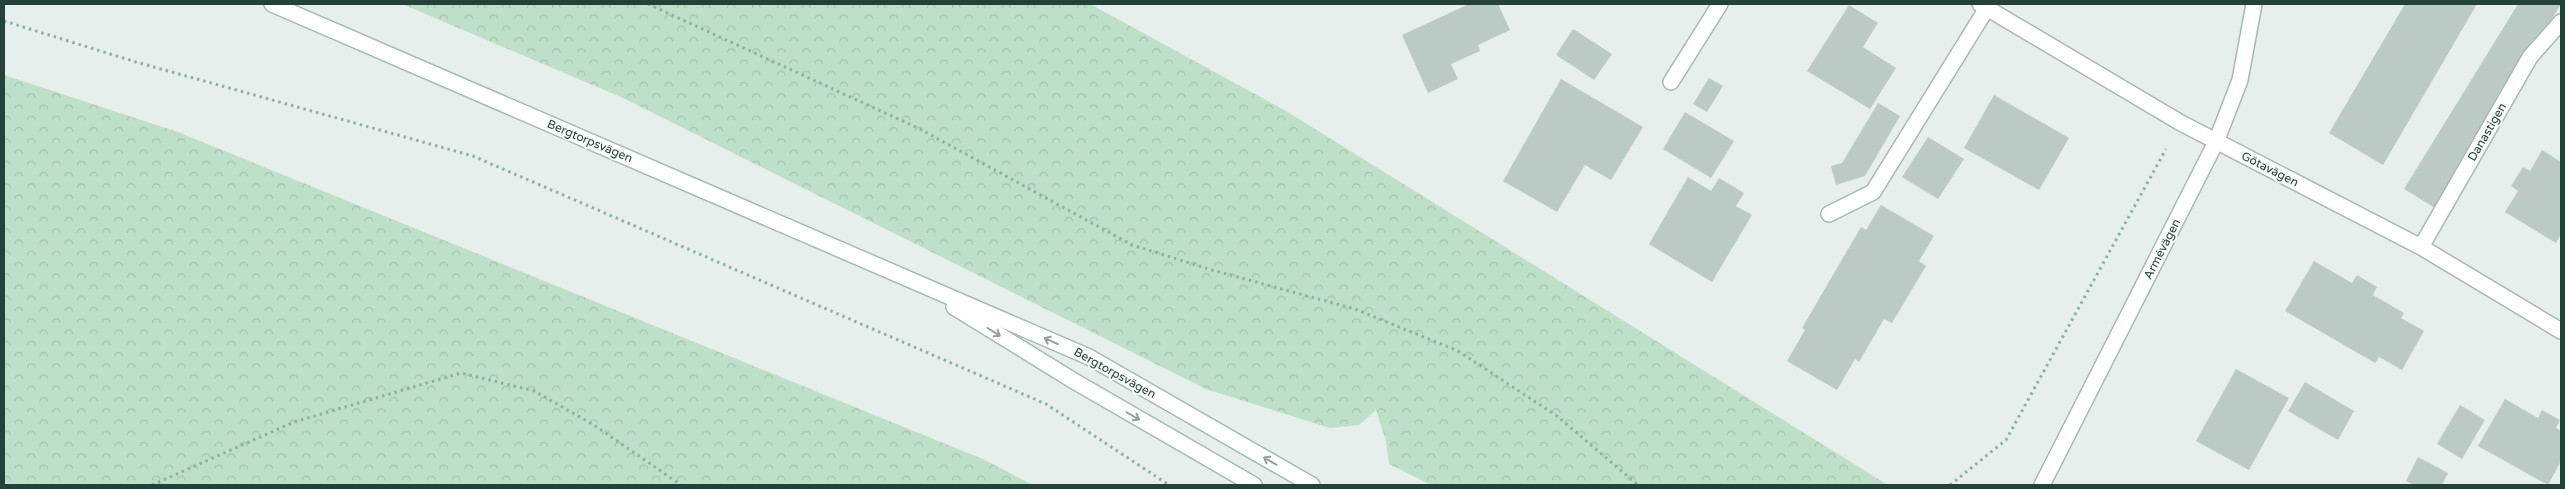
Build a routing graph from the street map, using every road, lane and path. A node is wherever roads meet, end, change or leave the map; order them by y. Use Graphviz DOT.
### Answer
graph roads {
  1 [pos="272,4"];
  2 [pos="648,4"];
  3 [pos="1720,4"];
  4 [pos="2254,4"];
  5 [pos="1983,6"];
  6 [pos="4,20"];
  7 [pos="2561,22"];
  8 [pos="1671,82"];
  9 [pos="2180,122"];
  10 [pos="2216,142"];
  11 [pos="1829,214"];
  12 [pos="2421,247"];
  13 [pos="908,278"];
  14 [pos="2561,331"];
  15 [pos="152,485"];
  16 [pos="681,485"];
  17 [pos="1169,485"];
  18 [pos="1254,485"];
  19 [pos="1312,485"];
  20 [pos="1638,485"];
  21 [pos="1950,485"];
  22 [pos="2042,485"];
  1 -- 13 [label="main road, Bergtorpsvägen"];
  2 -- 20 [label="path"];
  3 -- 8 [label="main road"];
  4 -- 10 [label="main road, Armévägen"];
  5 -- 9 [label="main road, Götavägen"];
  5 -- 11 [label="main road"];
  6 -- 17 [label="path"];
  7 -- 12 [label="main road, Danastigen"];
  9 -- 10 [label="main road, Götavägen"];
  9 -- 21 [label="path"];
  10 -- 12 [label="main road, Götavägen"];
  10 -- 22 [label="main road, Armévägen"];
  12 -- 14 [label="main road, Götavägen"];
  13 -- 18 [label="main road, Bergtorpsvägen, one-way"];
  19 -- 13 [label="main road, Bergtorpsvägen, one-way"];
  15 -- 16 [label="path"];
}
